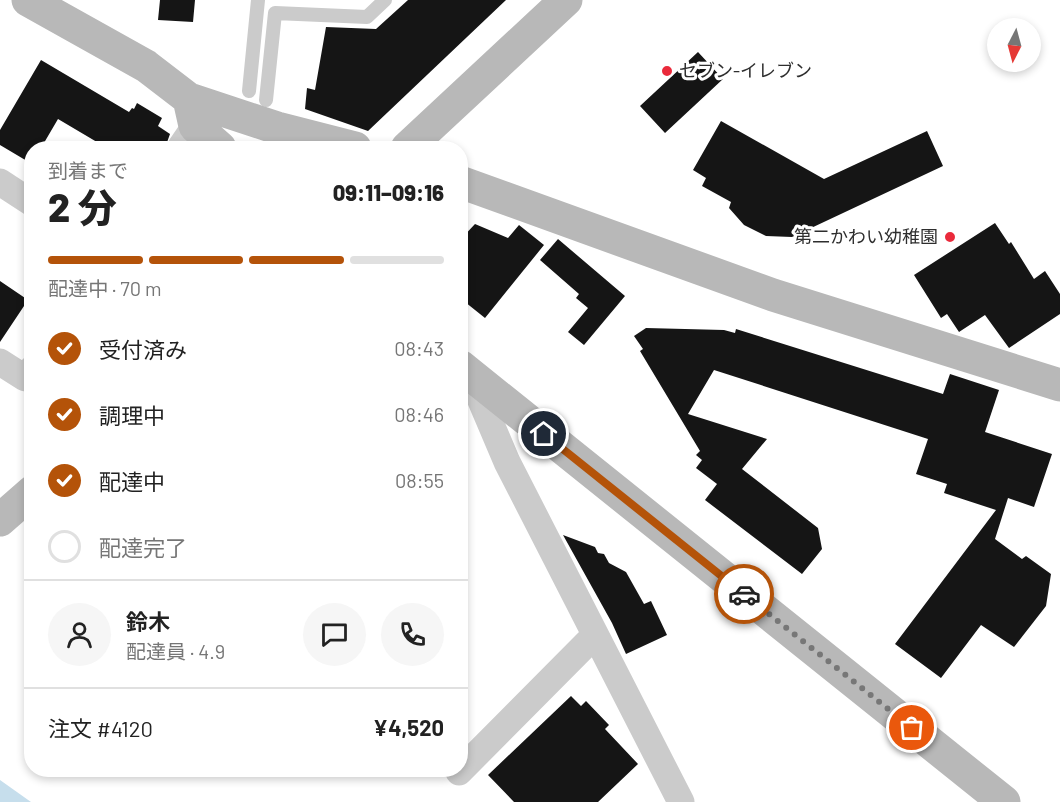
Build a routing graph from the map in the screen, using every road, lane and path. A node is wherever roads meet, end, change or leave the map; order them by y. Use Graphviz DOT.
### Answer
graph roads {
  1 [pos="28,0"];
  2 [pos="258,0"];
  3 [pos="385,0"];
  4 [pos="566,0"];
  5 [pos="249,90"];
  6 [pos="266,100"];
  7 [pos="188,125"];
  8 [pos="210,141"];
  9 [pos="328,141"];
  10 [pos="415,141"];
  11 [pos="0,182"];
  12 [pos="468,185"];
  13 [pos="24,198"];
  14 [pos="0,362"];
  15 [pos="468,373"];
  16 [pos="24,374"];
  17 [pos="468,378"];
  18 [pos="1060,385"];
  19 [pos="24,499"];
  20 [pos="0,520"];
  21 [pos="596,635"];
  22 [pos="468,763"];
  23 [pos="681,802"];
  24 [pos="1004,802"];
  1 -- 7 [label="street"];
  2 -- 5 [label="lane"];
  3 -- 6 [label="lane"];
  4 -- 10 [label="street"];
  7 -- 8 [label="street"];
  7 -- 9 [label="street"];
  11 -- 13 [label="street"];
  12 -- 18 [label="street"];
  14 -- 16 [label="street"];
  15 -- 24 [label="street"];
  17 -- 21 [label="street"];
  19 -- 20 [label="street"];
  21 -- 22 [label="street"];
  21 -- 23 [label="street"];
}
